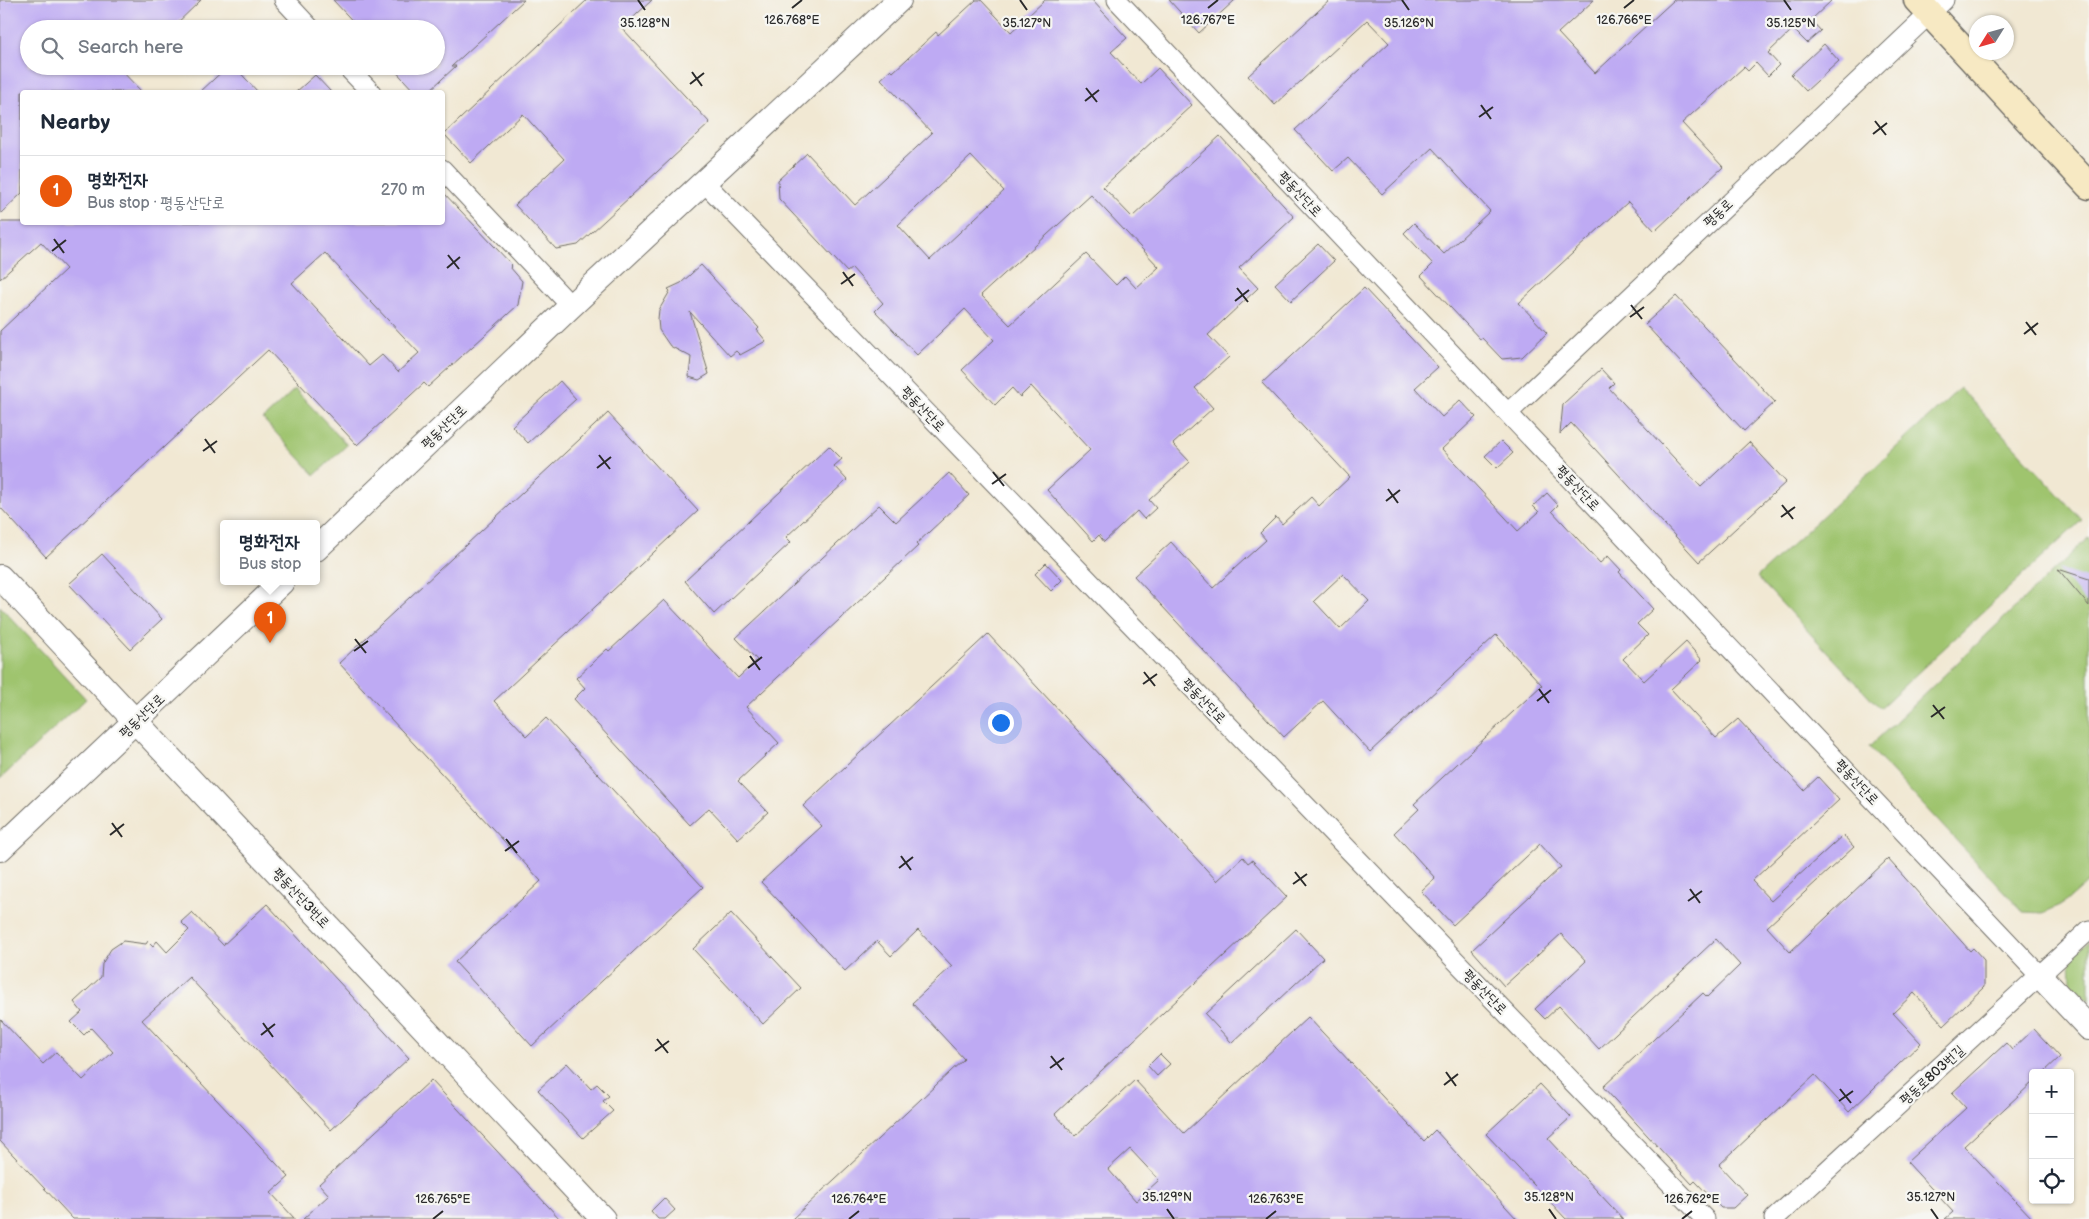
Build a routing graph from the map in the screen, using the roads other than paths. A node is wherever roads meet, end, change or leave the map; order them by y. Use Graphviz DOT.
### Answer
graph roads {
  1 [pos="284,0"];
  2 [pos="898,0"];
  3 [pos="1116,0"];
  4 [pos="1930,5"];
  5 [pos="303,20"];
  6 [pos="355,75"];
  7 [pos="369,90"];
  8 [pos="445,172"];
  9 [pos="703,181"];
  10 [pos="2089,186"];
  11 [pos="571,306"];
  12 [pos="1508,413"];
  13 [pos="320,545"];
  14 [pos="0,577"];
  15 [pos="279,585"];
  16 [pos="135,722"];
  17 [pos="0,849"];
  18 [pos="2089,930"];
  19 [pos="2040,976"];
  20 [pos="2089,1028"];
  21 [pos="604,1219"];
  22 [pos="1706,1219"];
  23 [pos="1774,1219"];
  1 -- 5 [label="street"];
  2 -- 9 [label="street, 평동산단로"];
  3 -- 12 [label="street, 평동산단로"];
  4 -- 10 [label="main road, 평동로"];
  4 -- 12 [label="street, 평동로"];
  6 -- 7 [label="street"];
  8 -- 11 [label="street"];
  9 -- 11 [label="street, 평동산단로"];
  9 -- 22 [label="street, 평동산단로"];
  11 -- 13 [label="street, 평동산단로"];
  12 -- 19 [label="street, 평동산단로"];
  14 -- 16 [label="street, 평동산단3번로"];
  15 -- 16 [label="street, 평동산단로"];
  16 -- 17 [label="street, 평동산단로"];
  16 -- 21 [label="street, 평동산단3번로"];
  18 -- 19 [label="street, 평동로803번길"];
  19 -- 20 [label="street"];
  19 -- 23 [label="street, 평동로803번길"];
}
